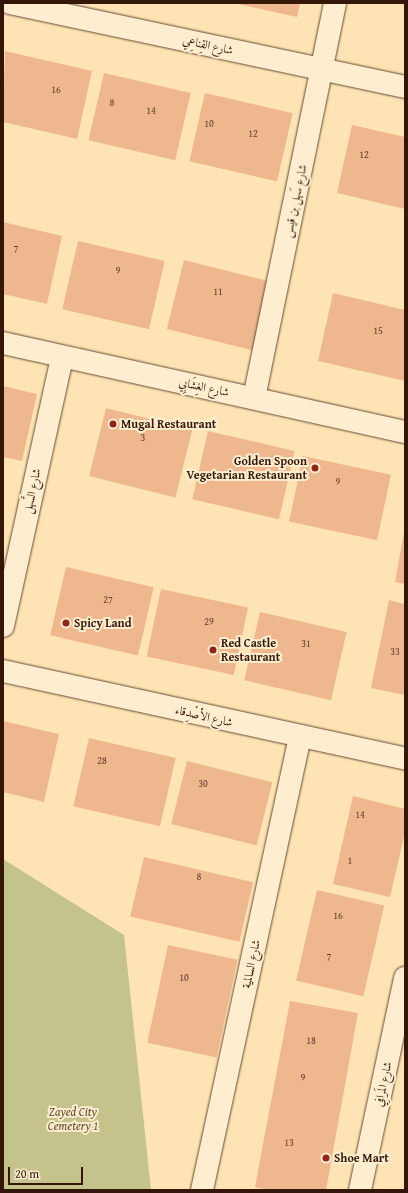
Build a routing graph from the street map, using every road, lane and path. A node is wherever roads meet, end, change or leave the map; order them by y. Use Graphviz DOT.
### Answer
graph roads {
  1 [pos="10,3"];
  2 [pos="335,3"];
  3 [pos="39,6"];
  4 [pos="322,70"];
  5 [pos="405,87"];
  6 [pos="3,343"];
  7 [pos="62,357"];
  8 [pos="254,398"];
  9 [pos="405,432"];
  10 [pos="3,626"];
  11 [pos="3,671"];
  12 [pos="300,738"];
  13 [pos="405,759"];
  14 [pos="405,978"];
  15 [pos="202,1190"];
  16 [pos="360,1190"];
  1 -- 3 [label="street, شارع القِناعِي"];
  2 -- 4 [label="street, شارع سَهل بن قيس"];
  3 -- 4 [label="street, شارع القِناعِي"];
  4 -- 5 [label="street, شارع القِناعِي"];
  4 -- 8 [label="street, شارع سَهل بن قيس"];
  6 -- 7 [label="street, شارع الغِشَابِي"];
  7 -- 8 [label="street, شارع الغِشَابِي"];
  7 -- 10 [label="street, شارع السَّهل"];
  8 -- 9 [label="street, شارع الغِشَابِي"];
  11 -- 12 [label="street, شارع الأصْدِقاء"];
  12 -- 13 [label="street, شارع الأصْدِقاء"];
  12 -- 15 [label="street, شارع السالمية"];
  14 -- 16 [label="street, شارع المَرافِي"];
}
